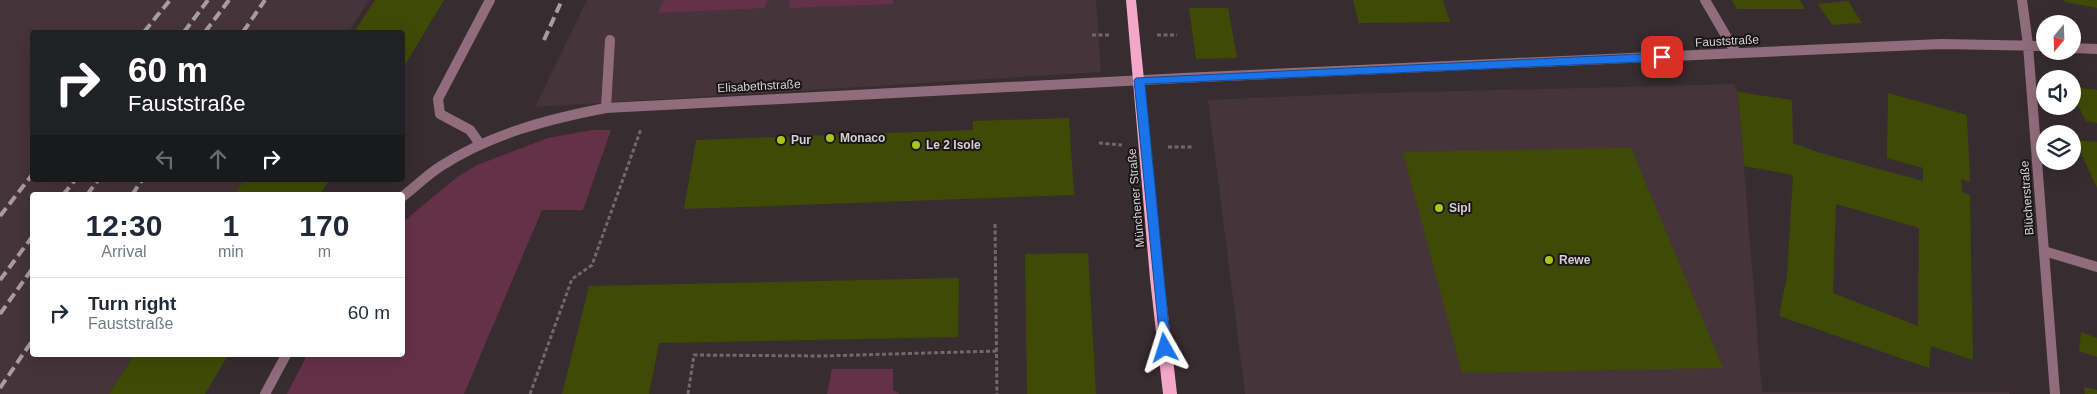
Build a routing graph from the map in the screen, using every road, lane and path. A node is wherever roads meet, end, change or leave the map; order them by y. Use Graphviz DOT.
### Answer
graph roads {
  1 [pos="490,0"];
  2 [pos="1131,0"];
  3 [pos="1705,0"];
  4 [pos="2022,0"];
  5 [pos="610,40"];
  6 [pos="2028,45"];
  7 [pos="2036,45"];
  8 [pos="2081,49"];
  9 [pos="2097,50"];
  10 [pos="1736,53"];
  11 [pos="1140,80"];
  12 [pos="649,106"];
  13 [pos="606,108"];
  14 [pos="480,144"];
  15 [pos="405,195"];
  16 [pos="995,224"];
  17 [pos="2044,251"];
  18 [pos="2097,267"];
  19 [pos="997,351"];
  20 [pos="285,357"];
  21 [pos="265,394"];
  22 [pos="530,394"];
  23 [pos="688,394"];
  24 [pos="998,394"];
  25 [pos="1170,394"];
  26 [pos="2055,394"];
  1 -- 14 [label="street"];
  2 -- 11 [label="main road, Münchener Straße"];
  3 -- 10 [label="street"];
  4 -- 6 [label="street, Blücherstraße"];
  5 -- 13 [label="street"];
  6 -- 7 [label="street, Fauststraße"];
  6 -- 10 [label="street, Fauststraße"];
  6 -- 17 [label="street, Blücherstraße"];
  8 -- 9 [label="street"];
  10 -- 11 [label="street, Fauststraße"];
  11 -- 12 [label="street, Elisabethstraße"];
  11 -- 25 [label="main road, Münchener Straße"];
  12 -- 13 [label="street, Elisabethstraße"];
  12 -- 22 [label="path"];
  13 -- 14 [label="street, Elisabethstraße"];
  14 -- 15 [label="street, Elisabethstraße"];
  16 -- 19 [label="path"];
  17 -- 18 [label="street"];
  17 -- 26 [label="street, Blücherstraße"];
  19 -- 23 [label="path"];
  19 -- 24 [label="path"];
  20 -- 21 [label="street"];
}
